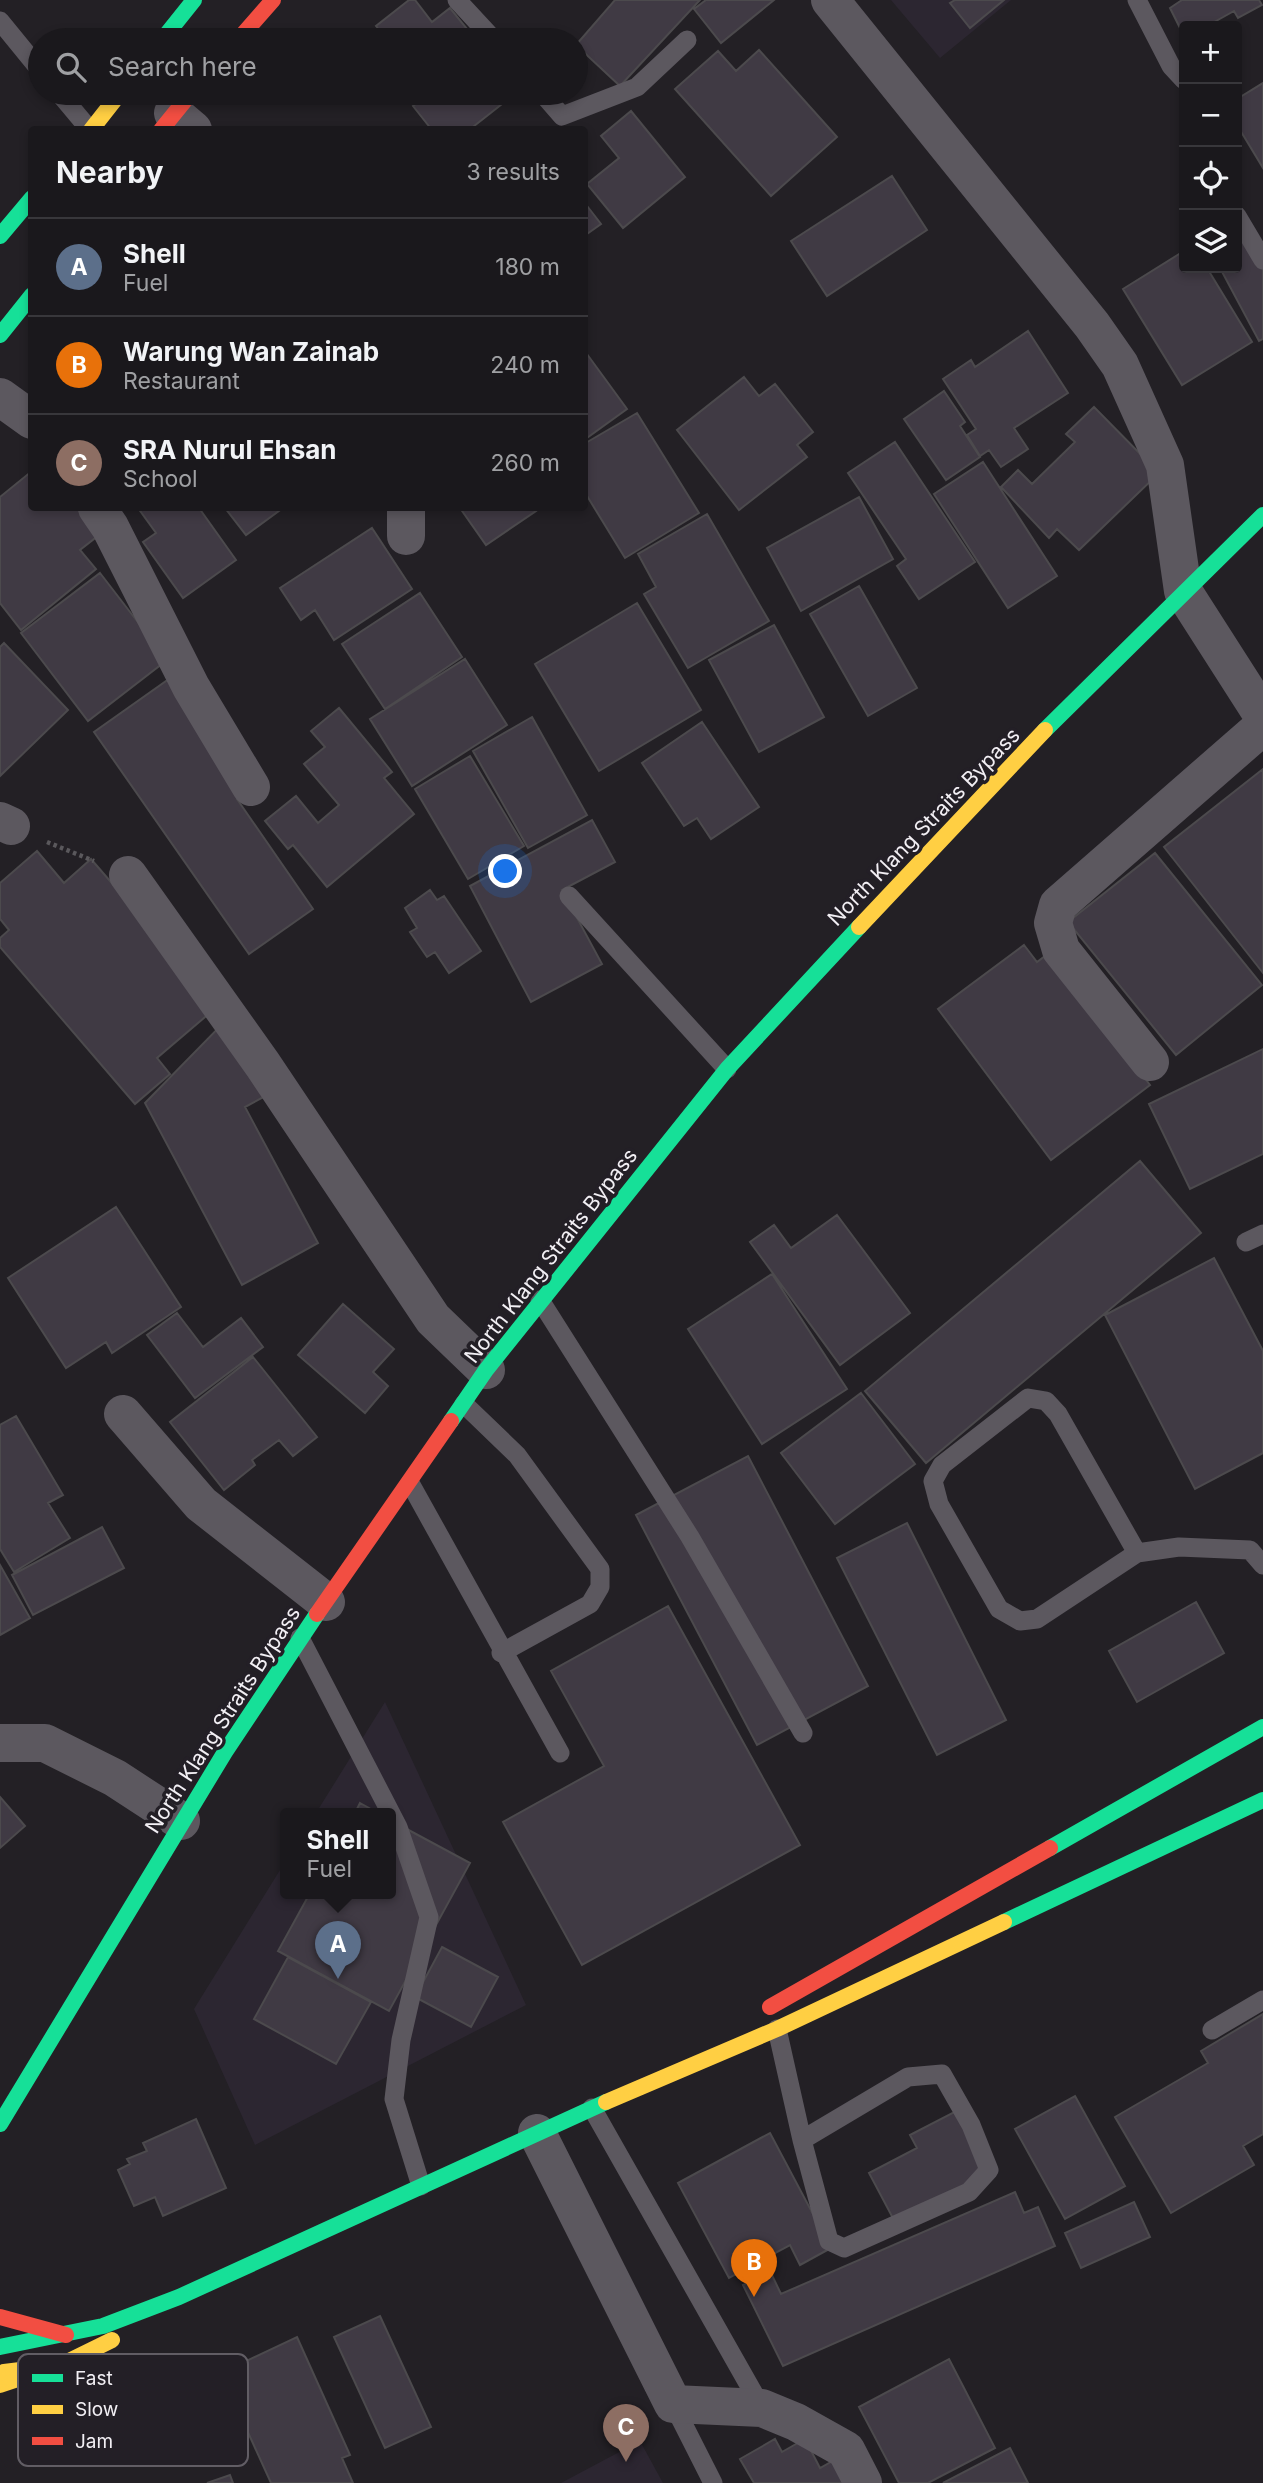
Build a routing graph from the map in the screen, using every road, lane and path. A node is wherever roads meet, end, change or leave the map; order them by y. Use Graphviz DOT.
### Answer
graph roads {
  1 [pos="194,0"];
  2 [pos="273,0"];
  3 [pos="457,0"];
  4 [pos="830,0"];
  5 [pos="1137,0"];
  6 [pos="0,21"];
  7 [pos="172,28"];
  8 [pos="248,28"];
  9 [pos="483,28"];
  10 [pos="687,40"];
  11 [pos="28,55"];
  12 [pos="1179,74"];
  13 [pos="69,105"];
  14 [pos="110,105"];
  15 [pos="552,105"];
  16 [pos="87,126"];
  17 [pos="93,126"];
  18 [pos="1242,224"];
  19 [pos="1263,260"];
  20 [pos="28,300"];
  21 [pos="0,335"];
  22 [pos="0,397"];
  23 [pos="28,417"];
  24 [pos="99,511"];
  25 [pos="1263,514"];
  26 [pos="1183,591"];
  27 [pos="1263,716"];
  28 [pos="1263,726"];
  29 [pos="251,787"];
  30 [pos="5,824"];
  31 [pos="128,875"];
  32 [pos="569,896"];
  33 [pos="1150,1062"];
  34 [pos="727,1069"];
  35 [pos="540,1300"];
  36 [pos="486,1370"];
  37 [pos="464,1404"];
  38 [pos="123,1414"];
  39 [pos="410,1483"];
  40 [pos="1137,1553"];
  41 [pos="1263,1565"];
  42 [pos="326,1602"];
  43 [pos="300,1638"];
  44 [pos="501,1653"];
  45 [pos="1263,1727"];
  46 [pos="803,1733"];
  47 [pos="0,1743"];
  48 [pos="560,1753"];
  49 [pos="1263,1800"];
  50 [pos="388,1808"];
  51 [pos="181,1821"];
  52 [pos="396,1823"];
  53 [pos="1263,2000"];
  54 [pos="760,2013"];
  55 [pos="777,2029"];
  56 [pos="1212,2030"];
  57 [pos="724,2034"];
  58 [pos="592,2108"];
  59 [pos="2,2116"];
  60 [pos="537,2133"];
  61 [pos="802,2140"];
  62 [pos="421,2186"];
  63 [pos="179,2297"];
  64 [pos="0,2317"];
  65 [pos="66,2335"];
  66 [pos="0,2347"];
  67 [pos="82,2354"];
  68 [pos="0,2371"];
  69 [pos="18,2371"];
  70 [pos="18,2379"];
  71 [pos="0,2385"];
  72 [pos="673,2404"];
  73 [pos="762,2408"];
  74 [pos="713,2483"];
  75 [pos="863,2483"];
  1 -- 7 [label="main road"];
  2 -- 8 [label="main road"];
  3 -- 9 [label="lane"];
  4 -- 26 [label="street"];
  5 -- 12 [label="lane"];
  6 -- 11 [label="lane"];
  10 -- 15 [label="lane"];
  13 -- 16 [label="lane"];
  14 -- 17 [label="main road"];
  18 -- 19 [label="lane"];
  20 -- 21 [label="main road"];
  22 -- 23 [label="street"];
  24 -- 29 [label="street"];
  25 -- 26 [label="main road, North Klang Straits Bypass"];
  26 -- 27 [label="street"];
  26 -- 34 [label="main road, North Klang Straits Bypass"];
  28 -- 33 [label="street"];
  30 -- 31 [label="path"];
  31 -- 36 [label="street"];
  32 -- 34 [label="lane"];
  34 -- 35 [label="main road, North Klang Straits Bypass"];
  35 -- 36 [label="main road, North Klang Straits Bypass"];
  35 -- 46 [label="lane"];
  36 -- 37 [label="main road, North Klang Straits Bypass"];
  37 -- 39 [label="main road, North Klang Straits Bypass"];
  37 -- 44 [label="lane"];
  38 -- 42 [label="street"];
  39 -- 42 [label="main road, North Klang Straits Bypass"];
  39 -- 44 [label="lane"];
  40 -- 40 [label="lane"];
  40 -- 41 [label="lane"];
  42 -- 43 [label="main road, North Klang Straits Bypass"];
  43 -- 50 [label="lane"];
  43 -- 51 [label="main road, North Klang Straits Bypass"];
  44 -- 48 [label="lane"];
  45 -- 54 [label="main road"];
  47 -- 51 [label="street"];
  49 -- 55 [label="main road"];
  51 -- 59 [label="main road, North Klang Straits Bypass"];
  52 -- 62 [label="lane"];
  53 -- 56 [label="lane"];
  55 -- 58 [label="main road"];
  55 -- 61 [label="lane"];
  57 -- 58 [label="main road"];
  58 -- 60 [label="main road"];
  58 -- 73 [label="lane"];
  60 -- 62 [label="main road"];
  60 -- 72 [label="street"];
  61 -- 61 [label="lane"];
  62 -- 63 [label="main road"];
  63 -- 65 [label="main road"];
  63 -- 67 [label="main road"];
  64 -- 65 [label="main road"];
  65 -- 66 [label="main road"];
  68 -- 69 [label="main road"];
  70 -- 71 [label="main road"];
  72 -- 73 [label="street"];
  72 -- 74 [label="lane"];
  73 -- 75 [label="street"];
}
